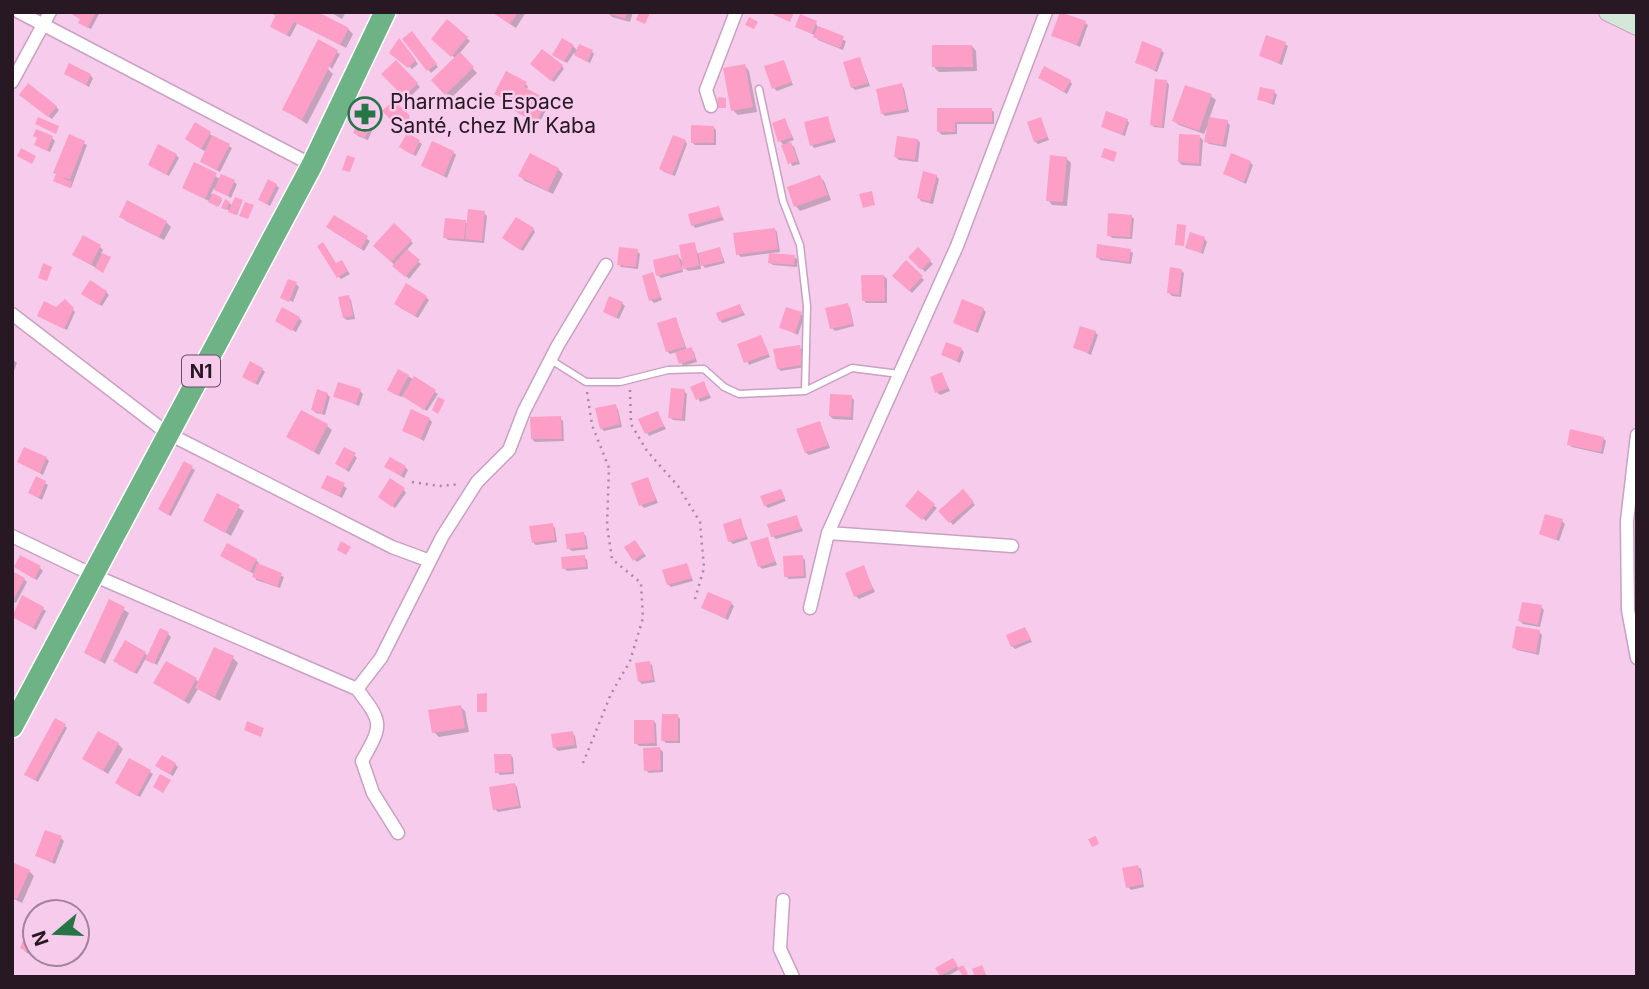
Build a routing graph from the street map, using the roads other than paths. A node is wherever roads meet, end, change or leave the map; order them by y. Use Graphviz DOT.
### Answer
graph roads {
  1 [pos="19,12"];
  2 [pos="50,12"];
  3 [pos="385,12"];
  4 [pos="737,12"];
  5 [pos="1046,12"];
  6 [pos="1608,12"];
  7 [pos="43,25"];
  8 [pos="1637,26"];
  9 [pos="12,82"];
  10 [pos="759,89"];
  11 [pos="711,106"];
  12 [pos="312,165"];
  13 [pos="606,265"];
  14 [pos="12,314"];
  15 [pos="551,360"];
  16 [pos="899,374"];
  17 [pos="805,391"];
  18 [pos="167,433"];
  19 [pos="1637,435"];
  20 [pos="828,533"];
  21 [pos="12,536"];
  22 [pos="1012,547"];
  23 [pos="430,561"];
  24 [pos="93,575"];
  25 [pos="810,608"];
  26 [pos="1637,658"];
  27 [pos="357,690"];
  28 [pos="12,727"];
  29 [pos="398,833"];
  30 [pos="783,900"];
  31 [pos="793,977"];
  1 -- 7 [label="street"];
  2 -- 7 [label="street"];
  3 -- 12 [label="highway, N1"];
  4 -- 11 [label="street"];
  5 -- 16 [label="street"];
  6 -- 8 [label="main road"];
  7 -- 9 [label="street"];
  7 -- 12 [label="street"];
  10 -- 17 [label="lane"];
  12 -- 18 [label="highway, N1"];
  13 -- 15 [label="street"];
  14 -- 18 [label="street"];
  15 -- 17 [label="lane"];
  15 -- 23 [label="street"];
  16 -- 17 [label="lane"];
  16 -- 20 [label="street"];
  18 -- 23 [label="street"];
  18 -- 24 [label="highway, N1"];
  19 -- 26 [label="street"];
  20 -- 22 [label="street"];
  20 -- 25 [label="street"];
  21 -- 24 [label="street"];
  23 -- 27 [label="street"];
  24 -- 27 [label="street"];
  24 -- 28 [label="highway, N1"];
  27 -- 29 [label="street"];
  30 -- 31 [label="street"];
}
